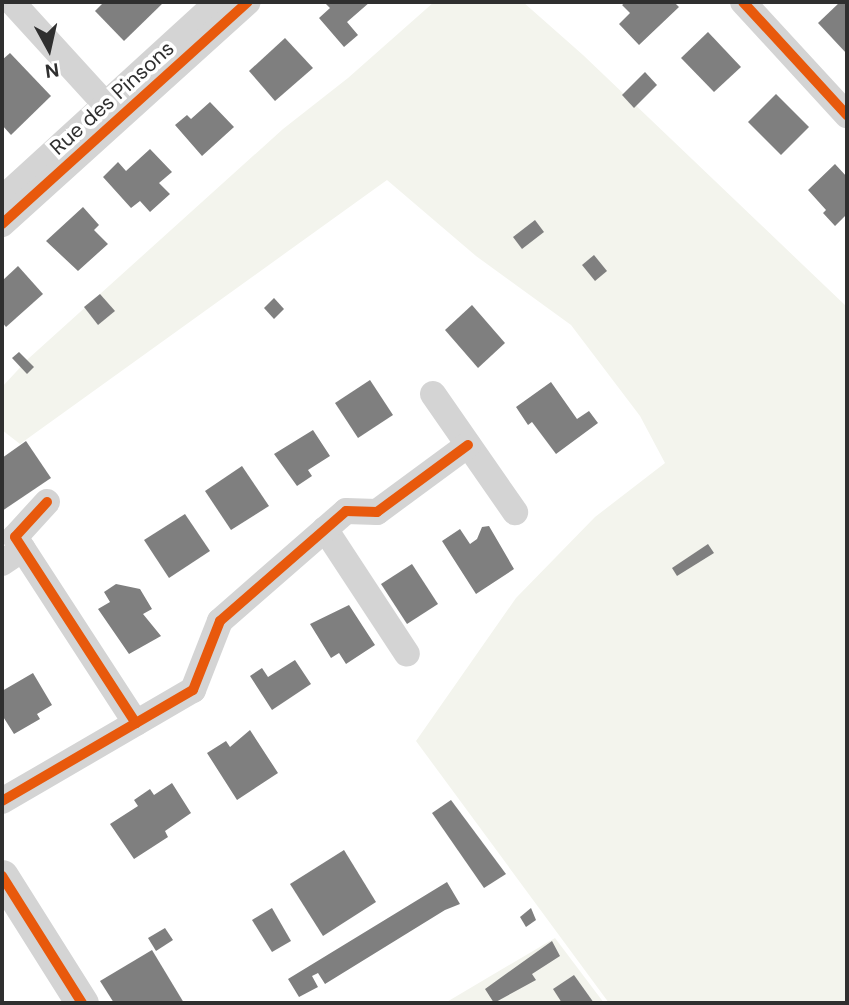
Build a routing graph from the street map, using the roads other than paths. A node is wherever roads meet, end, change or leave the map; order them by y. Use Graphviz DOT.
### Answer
graph roads {
  1 [pos="12,2"];
  2 [pos="218,2"];
  3 [pos="248,2"];
  4 [pos="743,2"];
  5 [pos="112,112"];
  6 [pos="847,115"];
  7 [pos="2,199"];
  8 [pos="2,224"];
  9 [pos="433,394"];
  10 [pos="468,445"];
  11 [pos="47,502"];
  12 [pos="515,512"];
  13 [pos="325,529"];
  14 [pos="12,556"];
  15 [pos="407,654"];
  16 [pos="136,723"];
  17 [pos="2,801"];
  18 [pos="2,876"];
  19 [pos="82,1003"];
  1 -- 5 [label="street"];
  2 -- 5 [label="street, Rue des Pinsons"];
  3 -- 5 [label="street, Rue des Pinsons"];
  4 -- 6 [label="street"];
  5 -- 7 [label="street, Rue des Pinsons"];
  5 -- 8 [label="street, Rue des Pinsons"];
  9 -- 10 [label="street"];
  10 -- 12 [label="street"];
  10 -- 13 [label="street"];
  11 -- 14 [label="street"];
  13 -- 15 [label="street"];
  13 -- 16 [label="street"];
  14 -- 16 [label="street"];
  16 -- 17 [label="street"];
  18 -- 19 [label="street"];
}
